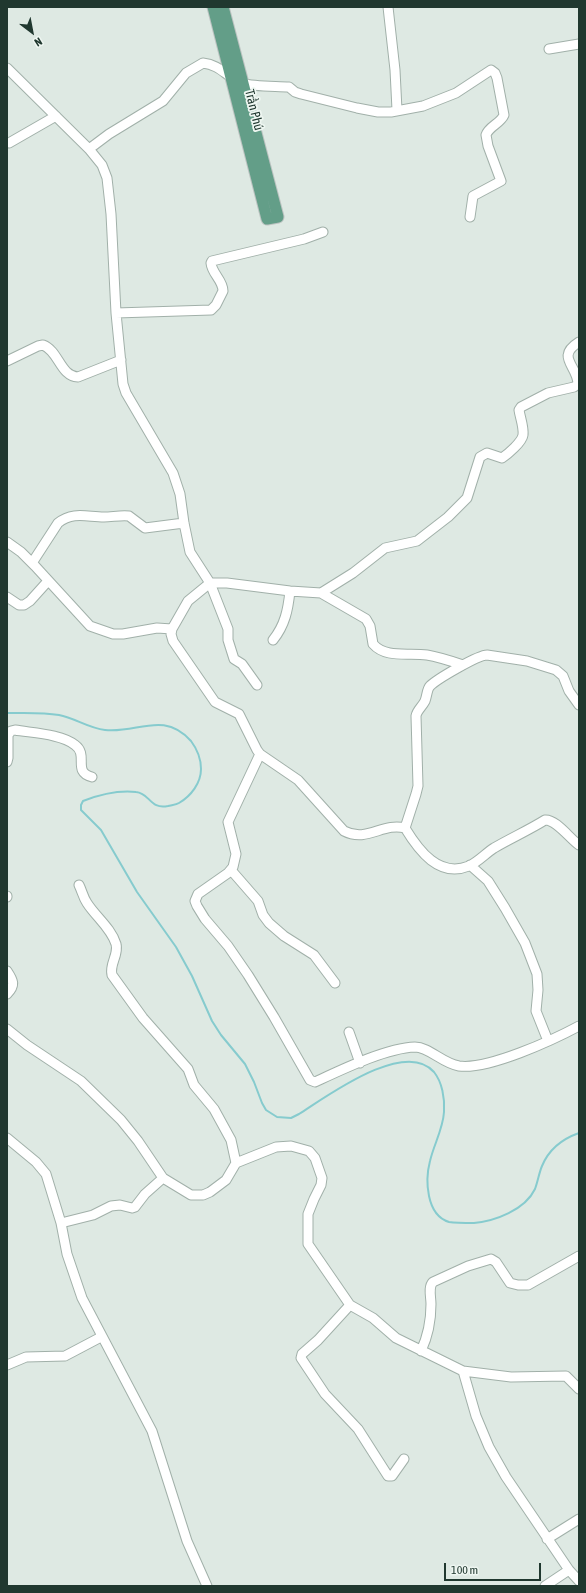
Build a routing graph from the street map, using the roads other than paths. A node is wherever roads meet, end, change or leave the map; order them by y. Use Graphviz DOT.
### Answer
graph roads {
  1 [pos="213,7"];
  2 [pos="224,7"];
  3 [pos="388,7"];
  4 [pos="579,44"];
  5 [pos="549,49"];
  6 [pos="7,68"];
  7 [pos="232,78"];
  8 [pos="243,83"];
  9 [pos="397,110"];
  10 [pos="56,116"];
  11 [pos="9,143"];
  12 [pos="89,149"];
  13 [pos="470,217"];
  14 [pos="323,232"];
  15 [pos="116,312"];
  16 [pos="579,342"];
  17 [pos="121,360"];
  18 [pos="7,362"];
  19 [pos="184,523"];
  20 [pos="7,542"];
  21 [pos="32,563"];
  22 [pos="48,581"];
  23 [pos="210,584"];
  24 [pos="290,591"];
  25 [pos="321,593"];
  26 [pos="7,597"];
  27 [pos="172,629"];
  28 [pos="273,640"];
  29 [pos="463,664"];
  30 [pos="258,685"];
  31 [pos="579,705"];
  32 [pos="260,754"];
  33 [pos="7,762"];
  34 [pos="92,777"];
  35 [pos="405,828"];
  36 [pos="579,845"];
  37 [pos="470,865"];
  38 [pos="231,870"];
  39 [pos="79,885"];
  40 [pos="7,971"];
  41 [pos="335,983"];
  42 [pos="7,994"];
  43 [pos="579,1026"];
  44 [pos="7,1029"];
  45 [pos="349,1032"];
  46 [pos="548,1041"];
  47 [pos="360,1063"];
  48 [pos="7,1138"];
  49 [pos="236,1164"];
  50 [pos="163,1178"];
  51 [pos="61,1223"];
  52 [pos="579,1256"];
  53 [pos="350,1305"];
  54 [pos="101,1337"];
  55 [pos="421,1351"];
  56 [pos="7,1365"];
  57 [pos="463,1371"];
  58 [pos="579,1389"];
  59 [pos="404,1459"];
  60 [pos="579,1519"];
  61 [pos="547,1539"];
  62 [pos="568,1570"];
  63 [pos="579,1581"];
  64 [pos="206,1586"];
  65 [pos="545,1586"];
  1 -- 7 [label="main road, Trần Phú"];
  2 -- 8 [label="main road, Trần Phú"];
  3 -- 9 [label="street"];
  4 -- 5 [label="street"];
  6 -- 10 [label="street"];
  7 -- 8 [label="street"];
  7 -- 8 [label="main road, Trần Phú"];
  7 -- 12 [label="street"];
  8 -- 9 [label="street"];
  9 -- 13 [label="street"];
  10 -- 11 [label="street"];
  10 -- 12 [label="street"];
  12 -- 15 [label="street"];
  14 -- 15 [label="street"];
  15 -- 17 [label="street"];
  16 -- 25 [label="street"];
  17 -- 18 [label="street"];
  17 -- 19 [label="street"];
  19 -- 21 [label="street"];
  19 -- 23 [label="street"];
  20 -- 21 [label="street"];
  21 -- 22 [label="street"];
  22 -- 26 [label="street"];
  22 -- 27 [label="street"];
  23 -- 24 [label="street"];
  23 -- 27 [label="street"];
  23 -- 30 [label="street"];
  24 -- 25 [label="street"];
  24 -- 28 [label="street"];
  25 -- 29 [label="street"];
  27 -- 32 [label="street"];
  29 -- 31 [label="street"];
  29 -- 35 [label="street"];
  32 -- 35 [label="street"];
  32 -- 38 [label="street"];
  33 -- 34 [label="street"];
  35 -- 37 [label="street"];
  36 -- 37 [label="street"];
  37 -- 46 [label="street"];
  38 -- 41 [label="street"];
  38 -- 47 [label="street"];
  39 -- 49 [label="street"];
  40 -- 42 [label="street"];
  43 -- 46 [label="street"];
  44 -- 50 [label="street"];
  45 -- 47 [label="street"];
  46 -- 47 [label="street"];
  48 -- 51 [label="street"];
  49 -- 50 [label="street"];
  49 -- 53 [label="street"];
  50 -- 51 [label="street"];
  51 -- 54 [label="street"];
  52 -- 55 [label="street"];
  53 -- 55 [label="street"];
  53 -- 59 [label="street"];
  54 -- 56 [label="street"];
  54 -- 64 [label="street"];
  55 -- 57 [label="street"];
  57 -- 58 [label="street"];
  57 -- 61 [label="street"];
  60 -- 61 [label="street"];
  61 -- 62 [label="street"];
  62 -- 63 [label="street"];
  62 -- 65 [label="street"];
}
